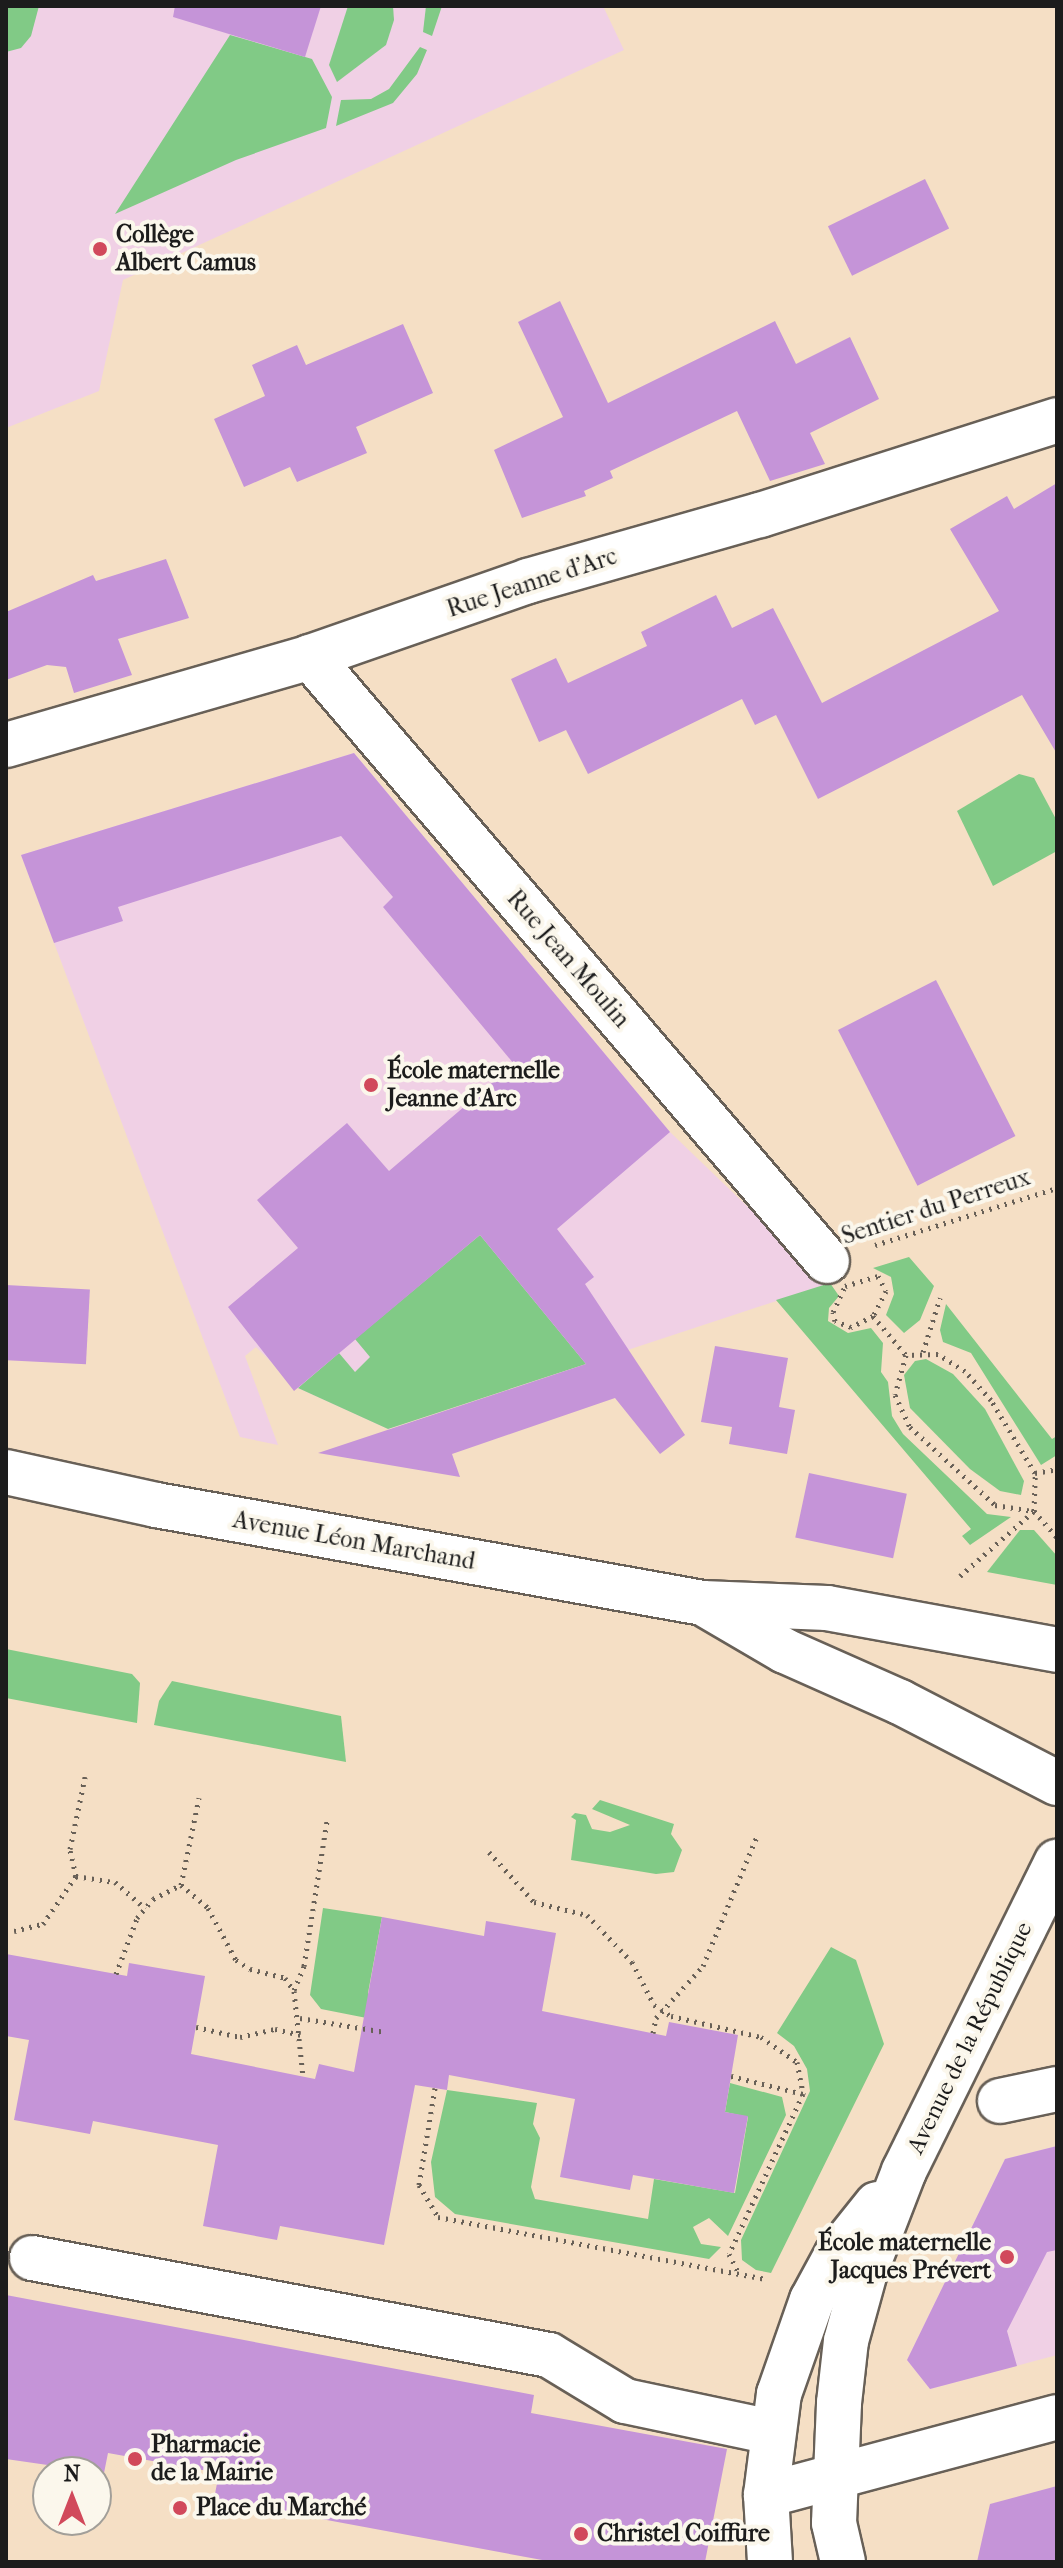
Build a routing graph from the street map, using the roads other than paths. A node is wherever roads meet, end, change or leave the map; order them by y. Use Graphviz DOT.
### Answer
graph roads {
  1 [pos="1057,420"];
  2 [pos="310,657"];
  3 [pos="6,745"];
  4 [pos="836,1273"];
  5 [pos="6,1472"];
  6 [pos="703,1603"];
  7 [pos="1057,1650"];
  8 [pos="1057,1783"];
  9 [pos="1057,1862"];
  10 [pos="1057,2089"];
  11 [pos="1000,2101"];
  12 [pos="904,2171"];
  13 [pos="32,2258"];
  14 [pos="1057,2417"];
  15 [pos="772,2432"];
  16 [pos="835,2477"];
  17 [pos="766,2495"];
  18 [pos="770,2562"];
  19 [pos="843,2562"];
  1 -- 2 [label="main road, Rue Jeanne d'Arc"];
  2 -- 3 [label="main road, Rue Jeanne d'Arc"];
  2 -- 4 [label="main road, Rue Jean Moulin"];
  5 -- 6 [label="main road, Avenue Léon Marchand"];
  6 -- 7 [label="main road, Avenue Léon Marchand"];
  6 -- 8 [label="main road, Avenue Léon Marchand"];
  9 -- 12 [label="main road, Avenue de la République"];
  10 -- 11 [label="main road"];
  12 -- 15 [label="main road, Avenue de la République"];
  12 -- 16 [label="main road, Avenue de la République"];
  13 -- 15 [label="main road"];
  14 -- 16 [label="main road"];
  15 -- 17 [label="main road, Avenue de la République"];
  16 -- 17 [label="main road"];
  16 -- 19 [label="main road, Avenue de la République"];
  17 -- 18 [label="main road, Avenue de la République"];
}
